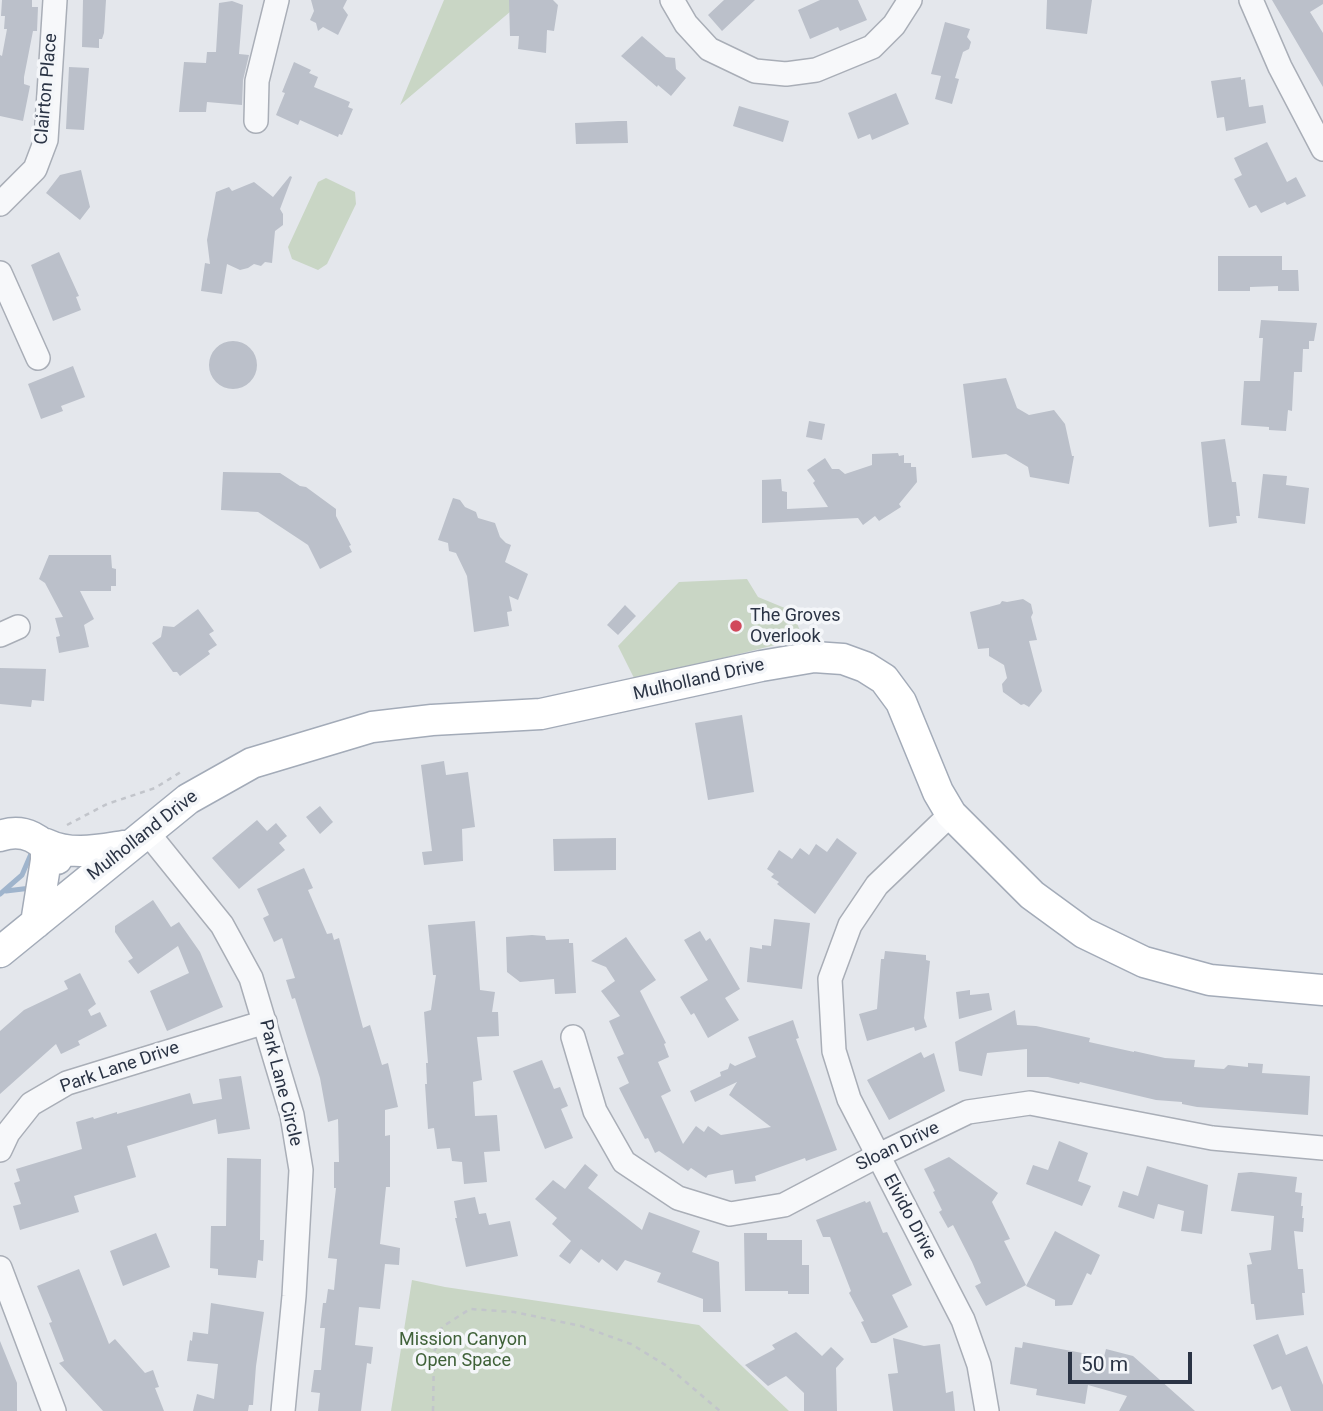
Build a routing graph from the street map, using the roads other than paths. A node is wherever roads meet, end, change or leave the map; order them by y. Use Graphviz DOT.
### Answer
graph roads {
  1 [pos="55,0"];
  2 [pos="277,0"];
  3 [pos="672,0"];
  4 [pos="910,0"];
  5 [pos="1251,0"];
  6 [pos="256,121"];
  7 [pos="1323,149"];
  8 [pos="0,204"];
  9 [pos="0,273"];
  10 [pos="38,358"];
  11 [pos="951,814"];
  12 [pos="0,836"];
  13 [pos="139,839"];
  14 [pos="44,843"];
  15 [pos="78,887"];
  16 [pos="36,923"];
  17 [pos="0,951"];
  18 [pos="1323,989"];
  19 [pos="265,1022"];
  20 [pos="573,1037"];
  21 [pos="1323,1148"];
  22 [pos="0,1150"];
  23 [pos="877,1156"];
  24 [pos="0,1268"];
  25 [pos="54,1411"];
  26 [pos="283,1411"];
  27 [pos="987,1411"];
  1 -- 8 [label="street, Clairton Place"];
  2 -- 6 [label="street"];
  3 -- 4 [label="street"];
  5 -- 7 [label="street"];
  9 -- 10 [label="street"];
  11 -- 13 [label="main road, Mulholland Drive"];
  11 -- 18 [label="main road, Mulholland Drive"];
  11 -- 23 [label="street, Elvido Drive"];
  12 -- 14 [label="main road"];
  13 -- 14 [label="main road"];
  13 -- 15 [label="main road, Mulholland Drive"];
  13 -- 19 [label="street, Park Lane Circle"];
  14 -- 15 [label="main road"];
  14 -- 16 [label="main road"];
  15 -- 16 [label="main road, Mulholland Drive"];
  16 -- 17 [label="main road, Mulholland Drive"];
  19 -- 22 [label="street, Park Lane Drive"];
  19 -- 26 [label="street, Park Lane Circle"];
  20 -- 23 [label="street, Sloan Drive"];
  21 -- 23 [label="street, Sloan Drive"];
  23 -- 27 [label="street, Elvido Drive"];
  24 -- 25 [label="street"];
}
